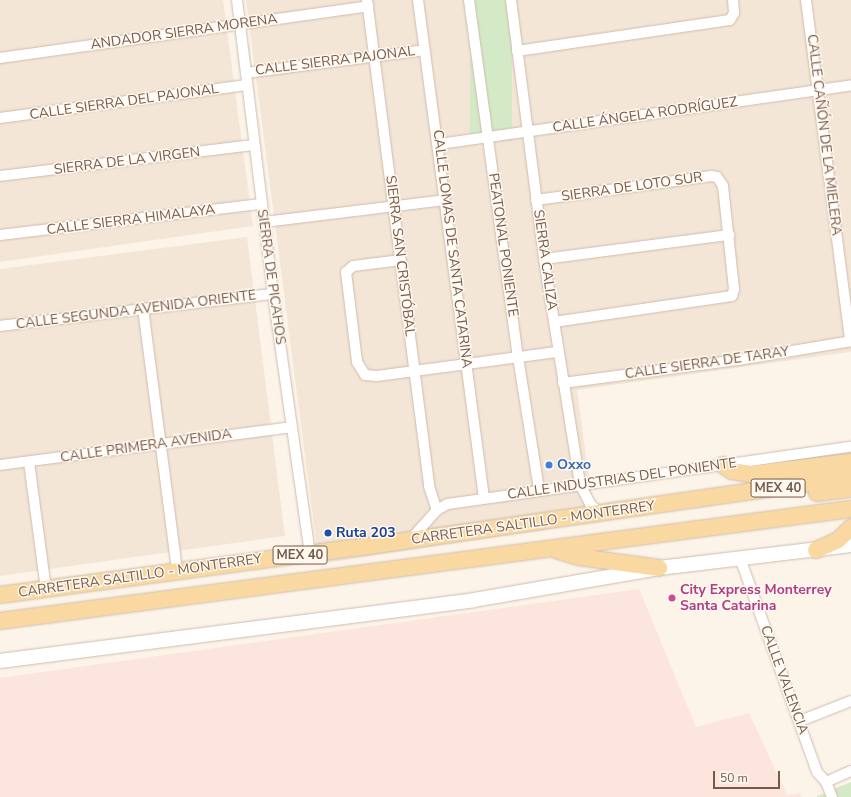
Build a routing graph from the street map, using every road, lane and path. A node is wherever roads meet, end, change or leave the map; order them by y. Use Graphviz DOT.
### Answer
graph roads {
  1 [pos="237,0"];
  2 [pos="418,0"];
  3 [pos="469,0"];
  4 [pos="511,0"];
  5 [pos="733,0"];
  6 [pos="806,0"];
  7 [pos="368,3"];
  8 [pos="240,24"];
  9 [pos="425,50"];
  10 [pos="517,51"];
  11 [pos="0,58"];
  12 [pos="375,58"];
  13 [pos="246,73"];
  14 [pos="247,85"];
  15 [pos="851,85"];
  16 [pos="819,90"];
  17 [pos="0,118"];
  18 [pos="528,132"];
  19 [pos="488,138"];
  20 [pos="439,144"];
  21 [pos="254,145"];
  22 [pos="0,176"];
  23 [pos="445,200"];
  24 [pos="536,200"];
  25 [pos="261,204"];
  26 [pos="394,208"];
  27 [pos="264,222"];
  28 [pos="0,235"];
  29 [pos="729,235"];
  30 [pos="544,259"];
  31 [pos="401,260"];
  32 [pos="273,294"];
  33 [pos="143,308"];
  34 [pos="554,322"];
  35 [pos="0,326"];
  36 [pos="851,341"];
  37 [pos="558,352"];
  38 [pos="518,357"];
  39 [pos="467,363"];
  40 [pos="415,370"];
  41 [pos="563,383"];
  42 [pos="292,426"];
  43 [pos="162,444"];
  44 [pos="851,447"];
  45 [pos="29,462"];
  46 [pos="851,462"];
  47 [pos="0,465"];
  48 [pos="723,465"];
  49 [pos="851,477"];
  50 [pos="580,484"];
  51 [pos="539,490"];
  52 [pos="847,492"];
  53 [pos="484,498"];
  54 [pos="705,499"];
  55 [pos="851,509"];
  56 [pos="437,510"];
  57 [pos="599,512"];
  58 [pos="851,528"];
  59 [pos="409,541"];
  60 [pos="851,545"];
  61 [pos="550,548"];
  62 [pos="816,550"];
  63 [pos="310,554"];
  64 [pos="851,555"];
  65 [pos="740,558"];
  66 [pos="659,568"];
  67 [pos="177,571"];
  68 [pos="46,589"];
  69 [pos="0,595"];
  70 [pos="0,621"];
  71 [pos="0,662"];
  72 [pos="851,701"];
  73 [pos="800,722"];
  74 [pos="851,771"];
  75 [pos="824,780"];
  76 [pos="832,797"];
  1 -- 8 [label="street, SIERRA DE PICAHOS"];
  2 -- 9 [label="street, CALLE LOMAS DE SANTA CATARINA"];
  3 -- 19 [label="street, PEATONAL PONIENTE"];
  4 -- 10 [label="street, SIERRA CALIZA"];
  5 -- 10 [label="street"];
  6 -- 16 [label="street, CALLE CAÑÓN DE LA MIELERA"];
  7 -- 8 [label="street, ANDADOR SIERRA MORENA"];
  7 -- 12 [label="street, SIERRA SAN CRISTÓBAL"];
  8 -- 11 [label="street, ANDADOR SIERRA MORENA"];
  8 -- 13 [label="street, SIERRA DE PICAHOS"];
  9 -- 12 [label="street, CALLE SIERRA PAJONAL"];
  9 -- 20 [label="street, CALLE LOMAS DE SANTA CATARINA"];
  10 -- 18 [label="street, SIERRA CALIZA"];
  12 -- 13 [label="street, CALLE SIERRA PAJONAL"];
  12 -- 26 [label="street, SIERRA SAN CRISTÓBAL"];
  13 -- 14 [label="street, SIERRA DE PICAHOS"];
  14 -- 17 [label="street, CALLE SIERRA DEL PAJONAL"];
  14 -- 21 [label="street, SIERRA DE PICAHOS"];
  15 -- 16 [label="street, CALLE ÁNGELA RODRÍGUEZ"];
  16 -- 18 [label="street, CALLE ÁNGELA RODRÍGUEZ"];
  16 -- 36 [label="street, CALLE CAÑÓN DE LA MIELERA"];
  18 -- 19 [label="street, CALLE ÁNGELA RODRÍGUEZ"];
  18 -- 24 [label="street, SIERRA CALIZA"];
  19 -- 20 [label="street, CALLE ÁNGELA RODRÍGUEZ"];
  19 -- 38 [label="street, PEATONAL PONIENTE"];
  20 -- 23 [label="street, CALLE LOMAS DE SANTA CATARINA"];
  21 -- 22 [label="street, SIERRA DE LA VIRGEN"];
  21 -- 25 [label="street, SIERRA DE PICAHOS"];
  23 -- 26 [label="street"];
  23 -- 39 [label="street, CALLE LOMAS DE SANTA CATARINA"];
  24 -- 29 [label="street, SIERRA DE LOTO SUR"];
  24 -- 30 [label="street, SIERRA CALIZA"];
  25 -- 27 [label="street, SIERRA DE PICAHOS"];
  25 -- 28 [label="street, CALLE SIERRA HIMALAYA"];
  26 -- 27 [label="street"];
  26 -- 31 [label="street, SIERRA SAN CRISTÓBAL"];
  27 -- 32 [label="street, SIERRA DE PICAHOS"];
  29 -- 30 [label="street"];
  29 -- 34 [label="street"];
  30 -- 34 [label="street, SIERRA CALIZA"];
  31 -- 40 [label="street, SIERRA SAN CRISTÓBAL"];
  31 -- 40 [label="street"];
  32 -- 33 [label="street, CALLE SEGUNDA AVENIDA ORIENTE"];
  32 -- 42 [label="street, SIERRA DE PICAHOS"];
  33 -- 35 [label="street, CALLE SEGUNDA AVENIDA ORIENTE"];
  33 -- 43 [label="street"];
  34 -- 37 [label="street, SIERRA CALIZA"];
  36 -- 41 [label="street, CALLE SIERRA DE TARAY"];
  37 -- 38 [label="street"];
  37 -- 41 [label="street, SIERRA CALIZA"];
  38 -- 39 [label="street"];
  38 -- 51 [label="street, PEATONAL PONIENTE"];
  39 -- 40 [label="street"];
  39 -- 53 [label="street, CALLE LOMAS DE SANTA CATARINA"];
  40 -- 56 [label="street, SIERRA SAN CRISTÓBAL"];
  41 -- 50 [label="street, SIERRA CALIZA"];
  42 -- 43 [label="street, CALLE PRIMERA AVENIDA"];
  42 -- 63 [label="street, SIERRA DE PICAHOS"];
  43 -- 45 [label="street, CALLE PRIMERA AVENIDA"];
  43 -- 67 [label="street"];
  44 -- 48 [label="street, CALLE INDUSTRIAS DEL PONIENTE"];
  45 -- 47 [label="street, CALLE PRIMERA AVENIDA"];
  45 -- 68 [label="street"];
  46 -- 48 [label="main road"];
  48 -- 50 [label="street, CALLE INDUSTRIAS DEL PONIENTE"];
  49 -- 54 [label="main road, CARRETERA SALTILLO - MONTERREY / MEX 40"];
  50 -- 51 [label="street, CALLE INDUSTRIAS DEL PONIENTE"];
  50 -- 57 [label="street, SIERRA CALIZA"];
  51 -- 53 [label="street, CALLE INDUSTRIAS DEL PONIENTE"];
  52 -- 54 [label="main road"];
  53 -- 56 [label="street, CALLE INDUSTRIAS DEL PONIENTE"];
  54 -- 57 [label="main road, CARRETERA SALTILLO - MONTERREY / MEX 40"];
  55 -- 61 [label="main road, CARRETERA SALTILLO - MONTERREY / MEX 40"];
  56 -- 59 [label="street, CALLE INDUSTRIAS DEL PONIENTE"];
  57 -- 59 [label="main road, CARRETERA SALTILLO - MONTERREY / MEX 40"];
  58 -- 62 [label="main road"];
  59 -- 63 [label="main road, CARRETERA SALTILLO - MONTERREY / MEX 40"];
  60 -- 62 [label="street"];
  61 -- 66 [label="main road"];
  61 -- 70 [label="main road, CARRETERA SALTILLO - MONTERREY / MEX 40"];
  62 -- 64 [label="street"];
  62 -- 65 [label="street"];
  63 -- 67 [label="main road, CARRETERA SALTILLO - MONTERREY / MEX 40"];
  65 -- 66 [label="street"];
  65 -- 73 [label="street, CALLE VALENCIA"];
  66 -- 71 [label="street"];
  67 -- 68 [label="main road, CARRETERA SALTILLO - MONTERREY / MEX 40"];
  68 -- 69 [label="main road, CARRETERA SALTILLO - MONTERREY / MEX 40"];
  72 -- 73 [label="street"];
  73 -- 75 [label="street, CALLE VALENCIA"];
  74 -- 75 [label="street"];
  75 -- 76 [label="street, CALLE VALENCIA"];
}
